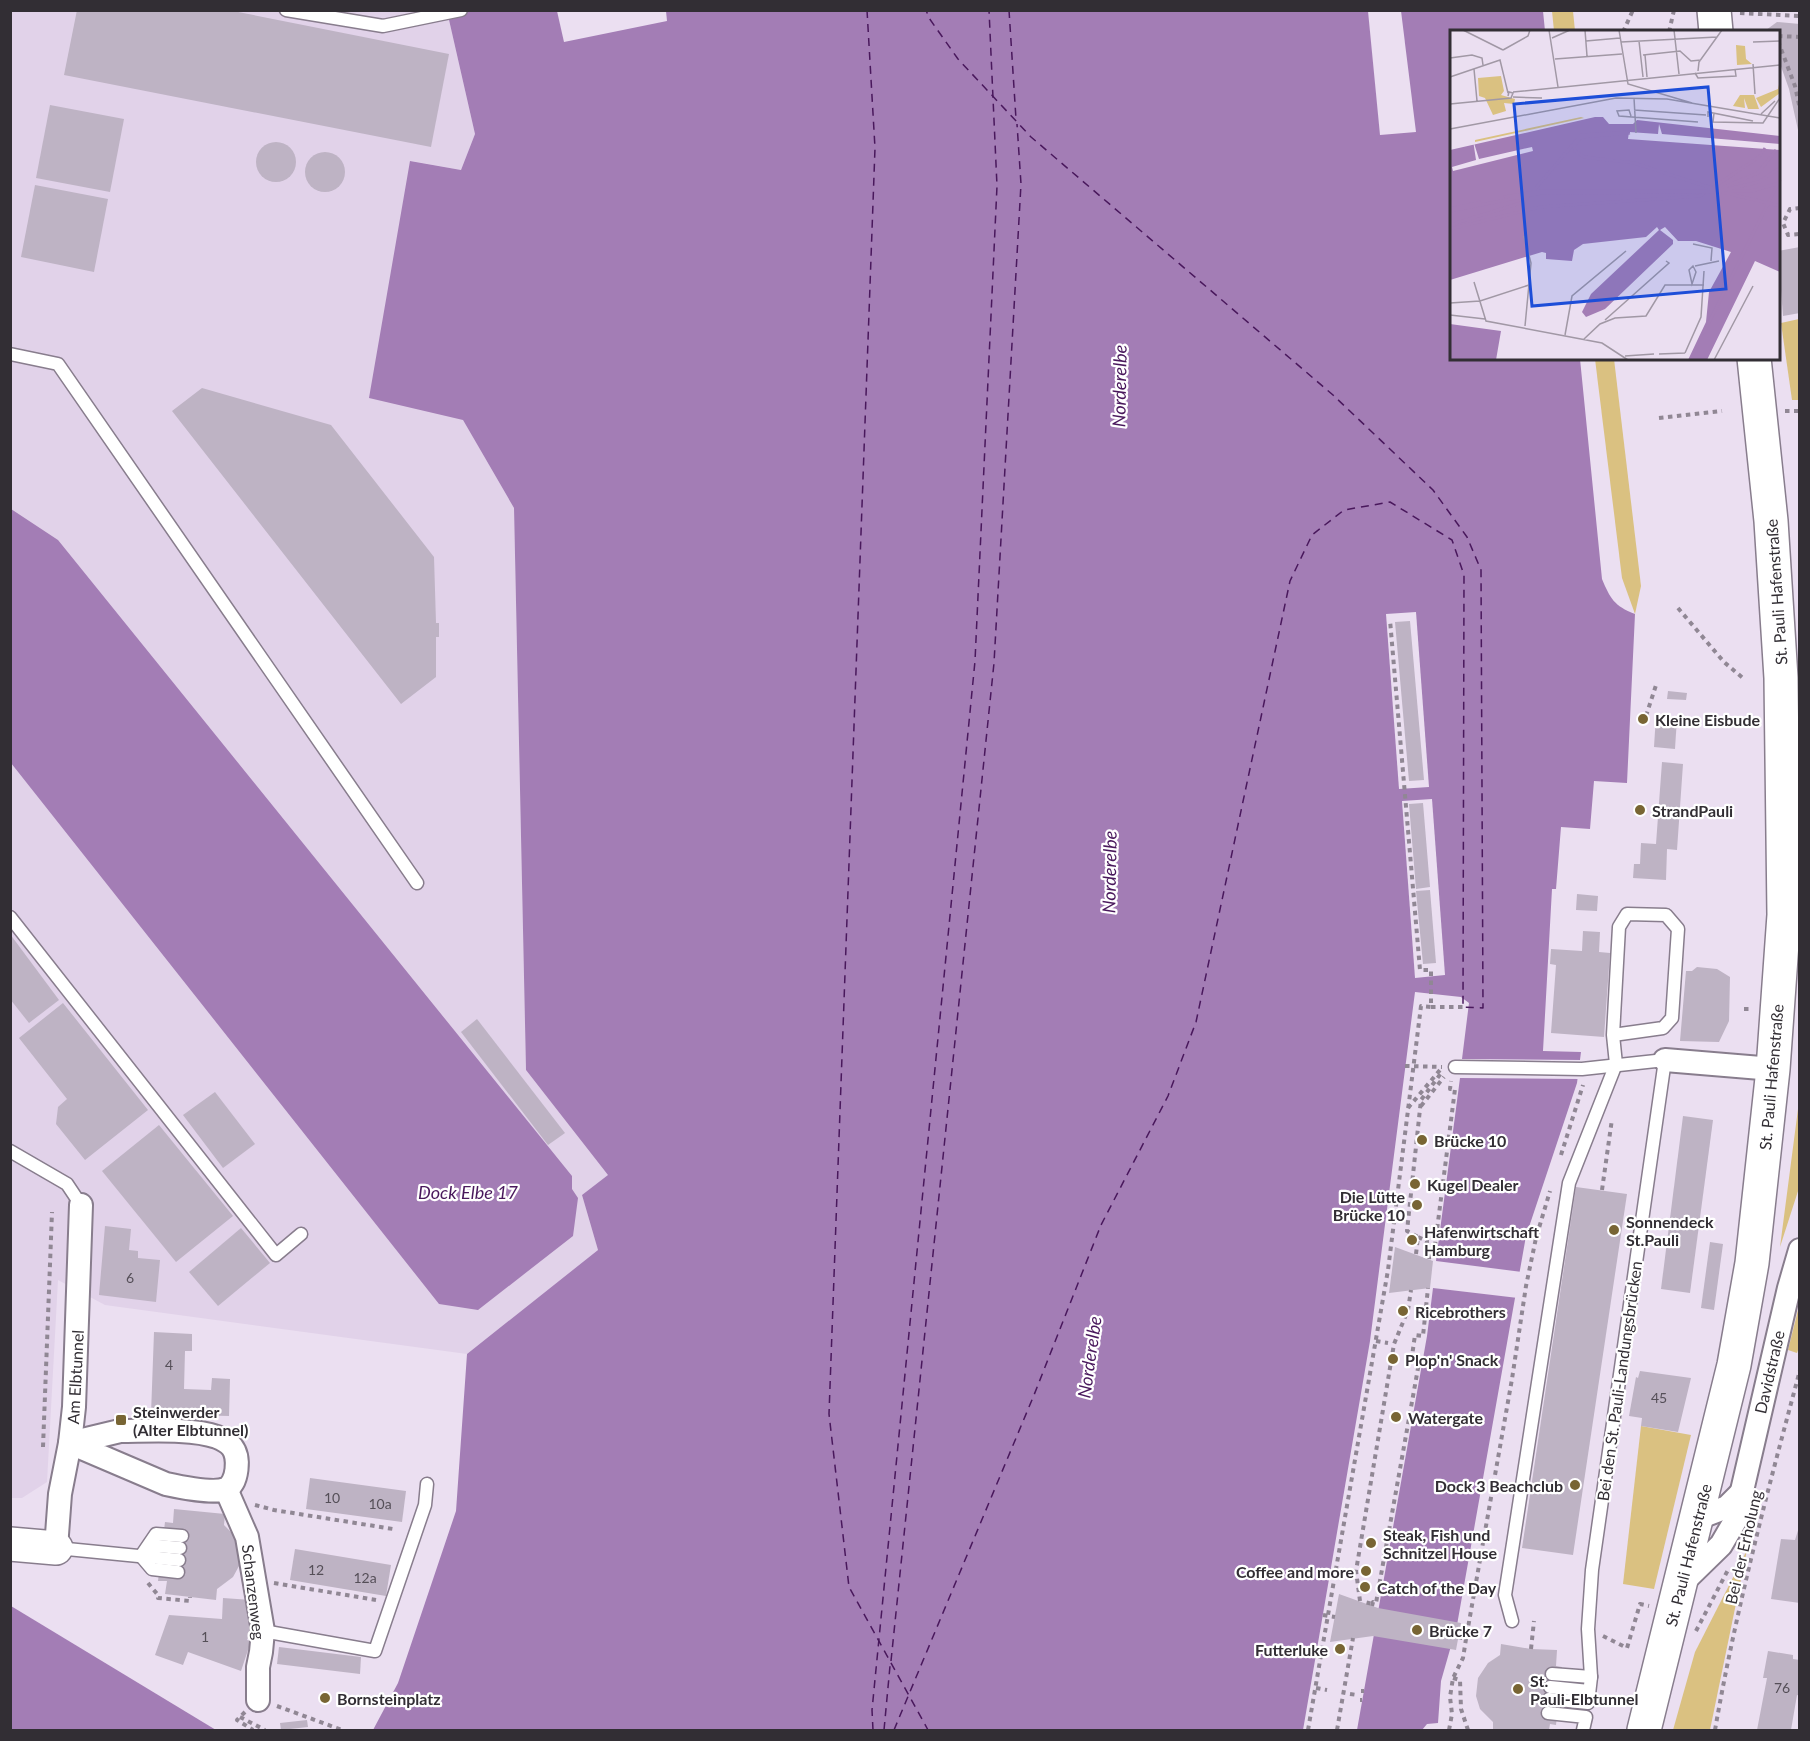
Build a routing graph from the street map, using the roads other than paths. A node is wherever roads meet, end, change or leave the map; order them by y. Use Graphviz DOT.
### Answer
graph roads {
  1 [pos="286,10"];
  2 [pos="461,10"];
  3 [pos="10,354"];
  4 [pos="1754,360"];
  5 [pos="417,883"];
  6 [pos="10,917"];
  7 [pos="1613,1035"];
  8 [pos="1665,1060"];
  9 [pos="1616,1064"];
  10 [pos="1450,1067"];
  11 [pos="1773,1069"];
  12 [pos="10,1151"];
  13 [pos="81,1205"];
  14 [pos="301,1234"];
  15 [pos="1800,1250"];
  16 [pos="70,1443"];
  17 [pos="427,1484"];
  18 [pos="230,1496"];
  19 [pos="1748,1497"];
  20 [pos="1698,1518"];
  21 [pos="10,1544"];
  22 [pos="56,1548"];
  23 [pos="141,1556"];
  24 [pos="1681,1584"];
  25 [pos="1512,1621"];
  26 [pos="263,1631"];
  27 [pos="1591,1677"];
  28 [pos="258,1700"];
  29 [pos="1548,1713"];
  30 [pos="1583,1731"];
  31 [pos="1644,1731"];
  1 -- 2 [label="lane"];
  3 -- 5 [label="lane"];
  4 -- 11 [label="main road, St. Pauli Hafenstraße"];
  6 -- 14 [label="lane"];
  7 -- 7 [label="lane"];
  7 -- 9 [label="lane"];
  8 -- 9 [label="lane"];
  8 -- 11 [label="street"];
  8 -- 27 [label="lane, Bei den St. Pauli-Landungsbrücken"];
  9 -- 10 [label="lane"];
  9 -- 25 [label="lane"];
  11 -- 20 [label="main road, St. Pauli Hafenstraße"];
  12 -- 13 [label="lane"];
  13 -- 16 [label="street, Am Elbtunnel"];
  15 -- 19 [label="street, Davidstraße"];
  16 -- 18 [label="street"];
  16 -- 18 [label="street"];
  16 -- 22 [label="street, Am Elbtunnel"];
  17 -- 26 [label="lane"];
  18 -- 26 [label="street, Schanzenweg"];
  19 -- 20 [label="street"];
  19 -- 24 [label="street, Davidstraße"];
  20 -- 24 [label="main road, St. Pauli Hafenstraße"];
  21 -- 22 [label="main road"];
  22 -- 23 [label="lane"];
  23 -- 23 [label="lane"];
  24 -- 31 [label="main road, St. Pauli Hafenstraße"];
  26 -- 28 [label="street, Schanzenweg"];
  27 -- 27 [label="lane, Bei den St. Pauli-Landungsbrücken"];
  29 -- 30 [label="lane"];
}
